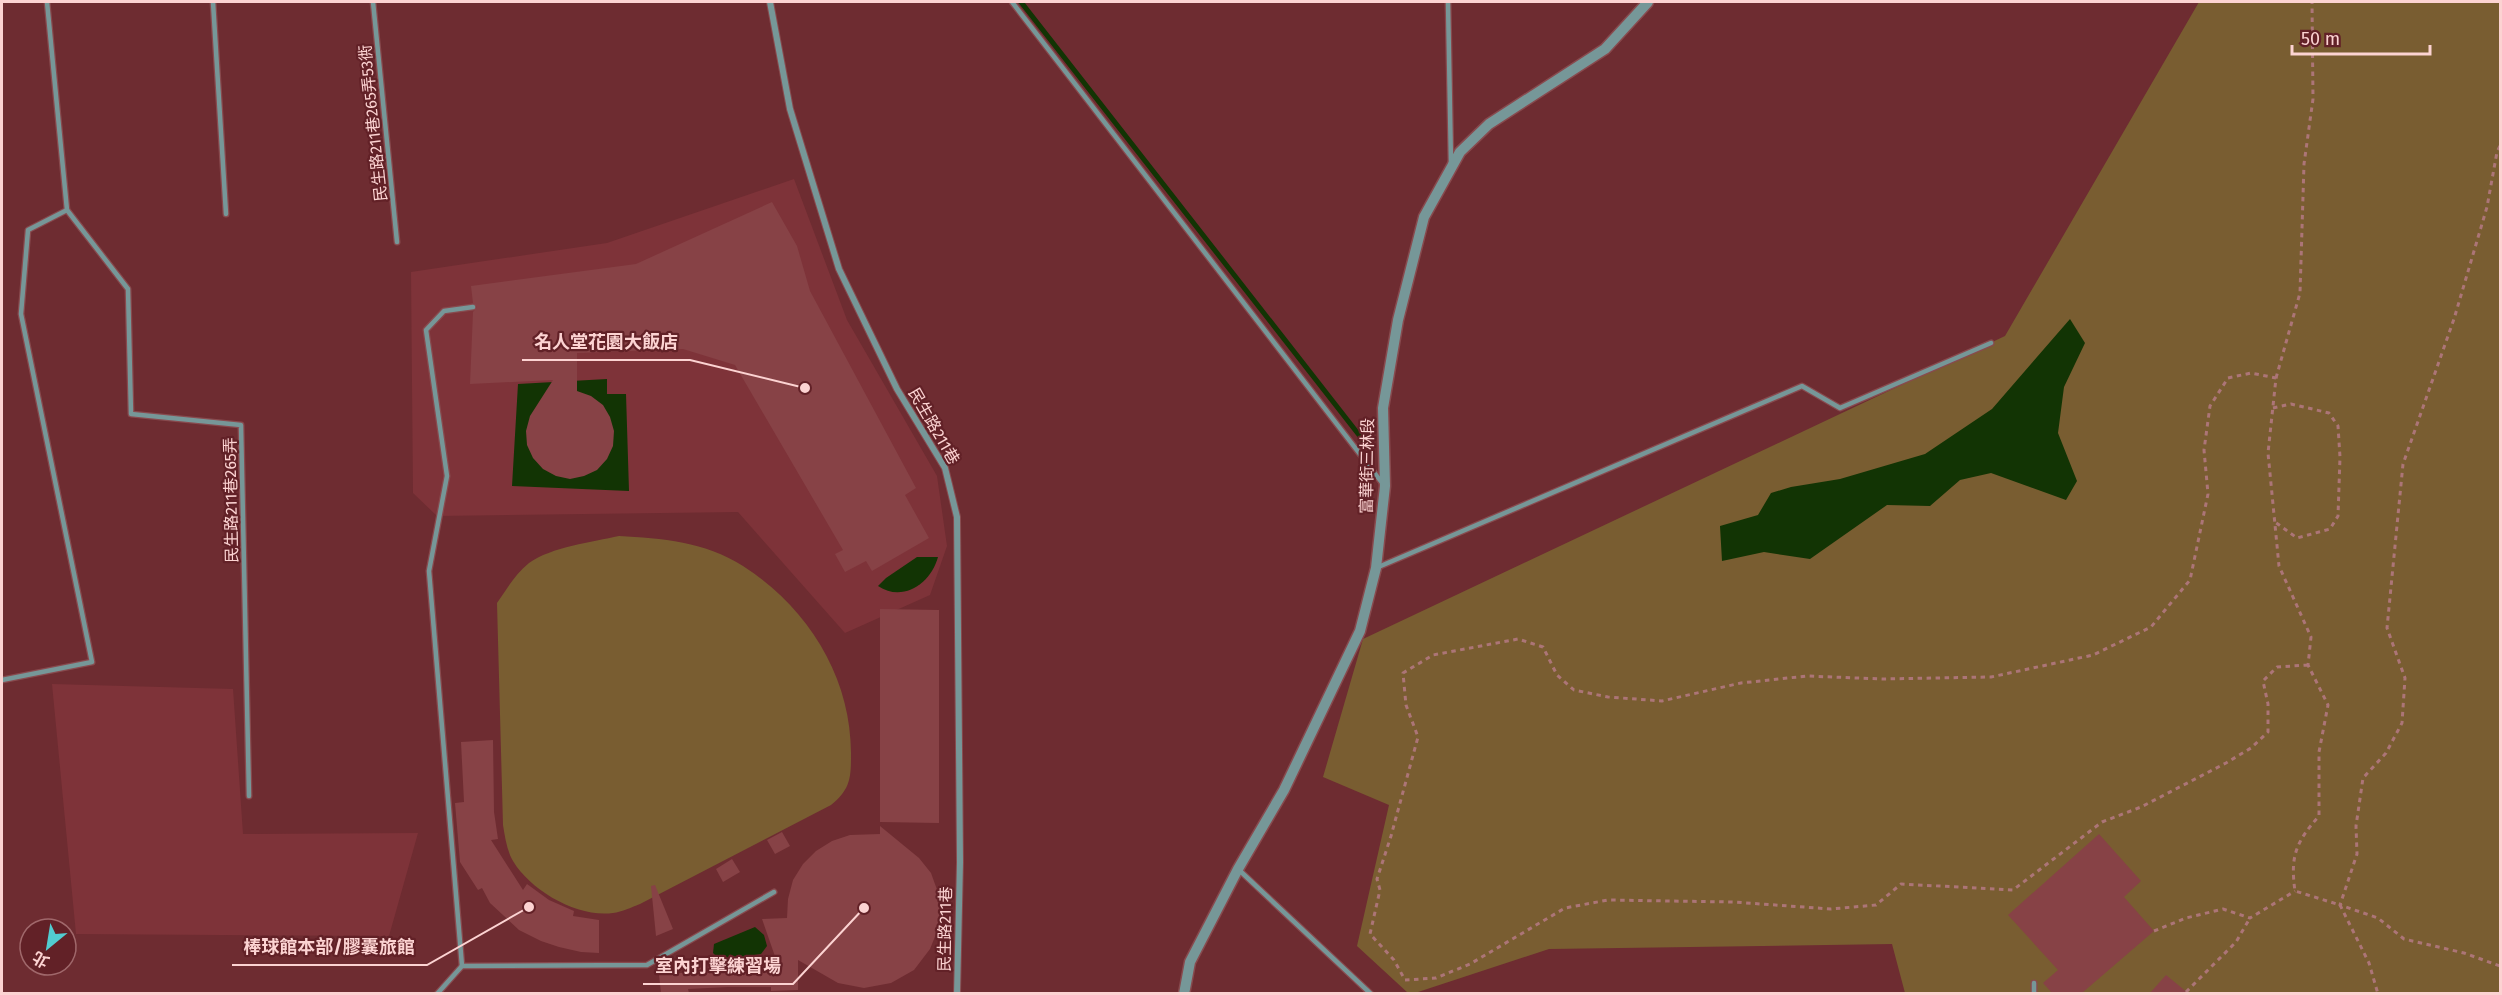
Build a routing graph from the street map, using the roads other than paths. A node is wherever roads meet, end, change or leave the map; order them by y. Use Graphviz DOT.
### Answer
graph roads {
  1 [pos="47,2"];
  2 [pos="213,2"];
  3 [pos="373,2"];
  4 [pos="770,2"];
  5 [pos="1012,2"];
  6 [pos="1448,2"];
  7 [pos="1648,2"];
  8 [pos="1451,169"];
  9 [pos="67,210"];
  10 [pos="226,214"];
  11 [pos="397,242"];
  12 [pos="473,307"];
  13 [pos="1991,343"];
  14 [pos="1385,486"];
  15 [pos="1376,568"];
  16 [pos="2,680"];
  17 [pos="249,796"];
  18 [pos="1238,869"];
  19 [pos="774,892"];
  20 [pos="462,966"];
  21 [pos="2034,983"];
  22 [pos="437,993"];
  23 [pos="957,993"];
  24 [pos="1184,993"];
  25 [pos="1371,993"];
  26 [pos="2034,993"];
  1 -- 9 [label="lane"];
  2 -- 10 [label="lane"];
  3 -- 11 [label="lane, 民生路211巷265弄53衖"];
  4 -- 23 [label="street, 民生路211巷"];
  5 -- 14 [label="lane"];
  6 -- 8 [label="lane"];
  7 -- 8 [label="street, 富華街三林段"];
  8 -- 14 [label="street, 富華街三林段"];
  9 -- 16 [label="lane"];
  9 -- 17 [label="lane, 民生路211巷265弄"];
  12 -- 20 [label="lane"];
  13 -- 15 [label="lane"];
  14 -- 15 [label="street, 富華街三林段"];
  15 -- 18 [label="street, 富華街三林段"];
  18 -- 24 [label="street, 富華街三林段"];
  18 -- 25 [label="lane"];
  19 -- 20 [label="lane"];
  20 -- 22 [label="lane"];
  21 -- 26 [label="lane"];
}
